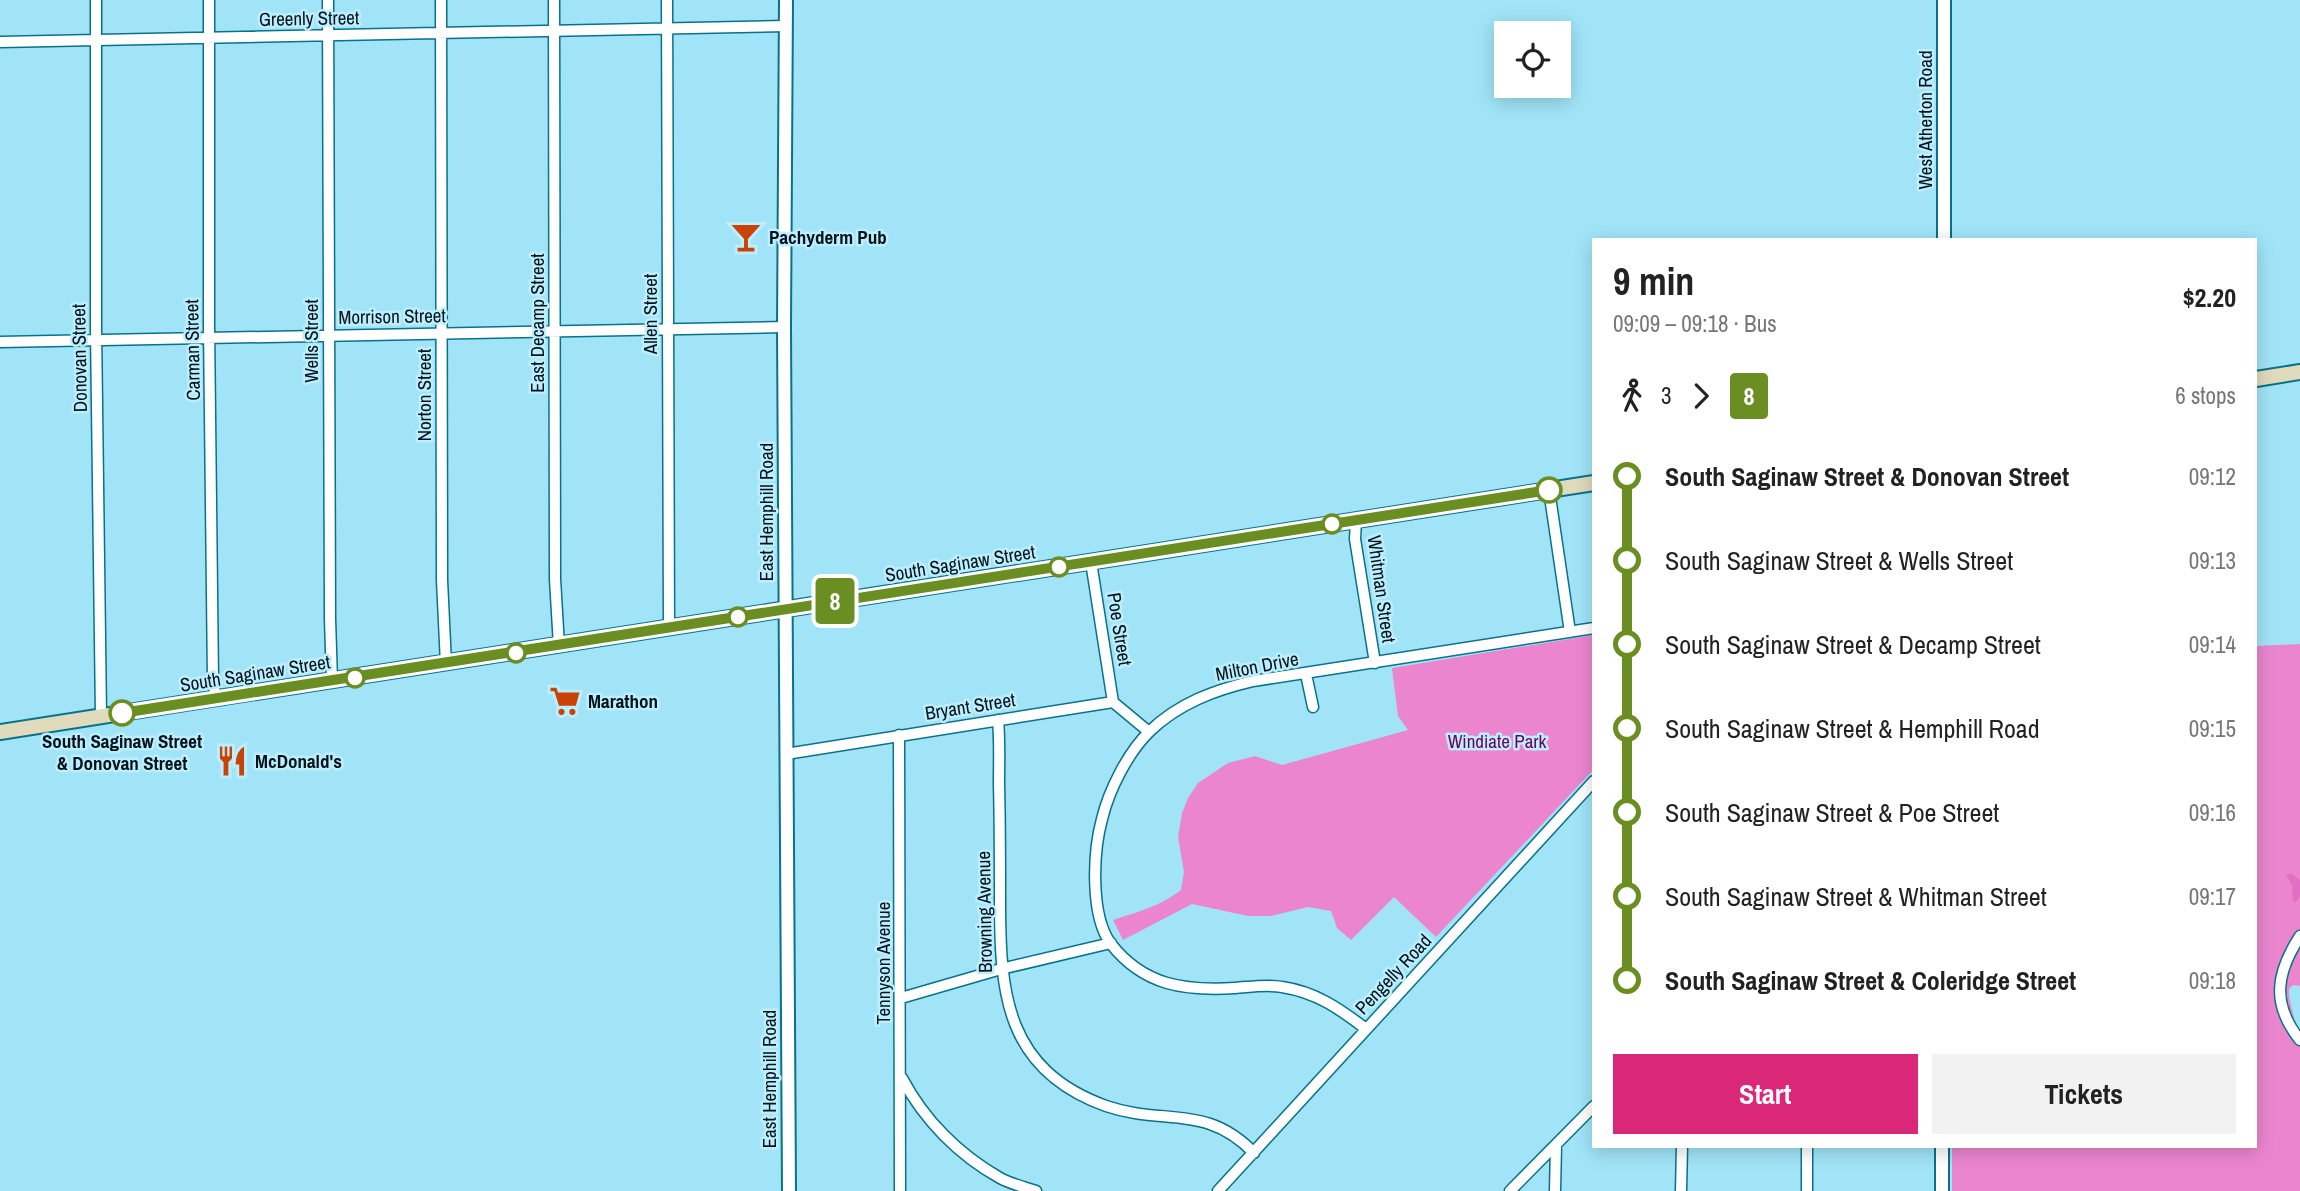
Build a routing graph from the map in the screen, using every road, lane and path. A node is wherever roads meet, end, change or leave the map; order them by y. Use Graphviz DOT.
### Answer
graph roads {
  1 [pos="96,0"];
  2 [pos="209,0"];
  3 [pos="328,0"];
  4 [pos="441,0"];
  5 [pos="554,0"];
  6 [pos="667,0"];
  7 [pos="786,0"];
  8 [pos="1944,0"];
  9 [pos="786,26"];
  10 [pos="667,29"];
  11 [pos="554,31"];
  12 [pos="442,33"];
  13 [pos="328,36"];
  14 [pos="209,38"];
  15 [pos="96,40"];
  16 [pos="0,42"];
  17 [pos="1944,238"];
  18 [pos="784,327"];
  19 [pos="668,329"];
  20 [pos="555,331"];
  21 [pos="441,333"];
  22 [pos="328,335"];
  23 [pos="209,338"];
  24 [pos="96,340"];
  25 [pos="0,342"];
  26 [pos="2300,372"];
  27 [pos="2257,379"];
  28 [pos="1592,483"];
  29 [pos="1549,490"];
  30 [pos="1356,520"];
  31 [pos="1091,562"];
  32 [pos="785,609"];
  33 [pos="668,628"];
  34 [pos="1592,628"];
  35 [pos="1570,632"];
  36 [pos="559,646"];
  37 [pos="1375,663"];
  38 [pos="446,664"];
  39 [pos="1306,674"];
  40 [pos="332,681"];
  41 [pos="216,699"];
  42 [pos="1113,702"];
  43 [pos="1313,707"];
  44 [pos="101,716"];
  45 [pos="998,720"];
  46 [pos="0,732"];
  47 [pos="1149,732"];
  48 [pos="899,735"];
  49 [pos="786,754"];
  50 [pos="1592,782"];
  51 [pos="2300,936"];
  52 [pos="1111,943"];
  53 [pos="1001,969"];
  54 [pos="901,998"];
  55 [pos="1366,1029"];
  56 [pos="2300,1040"];
  57 [pos="901,1075"];
  58 [pos="1592,1108"];
  59 [pos="1556,1146"];
  60 [pos="1682,1148"];
  61 [pos="1807,1148"];
  62 [pos="1942,1148"];
  63 [pos="1254,1153"];
  64 [pos="789,1191"];
  65 [pos="900,1191"];
  66 [pos="1036,1191"];
  67 [pos="1218,1191"];
  68 [pos="1510,1191"];
  69 [pos="1555,1191"];
  70 [pos="1681,1191"];
  71 [pos="1807,1191"];
  72 [pos="1942,1191"];
  1 -- 15 [label="street, Donovan Street"];
  2 -- 14 [label="street, Carman Street"];
  3 -- 13 [label="street, Wells Street"];
  4 -- 12 [label="street, Norton Street"];
  5 -- 11 [label="street, East Decamp Street"];
  6 -- 10 [label="street, Allen Street"];
  7 -- 9 [label="street, East Hemphill Road"];
  8 -- 17 [label="street, West Atherton Road"];
  9 -- 10 [label="street, Greenly Street"];
  9 -- 18 [label="street, East Hemphill Road"];
  10 -- 11 [label="street, Greenly Street"];
  10 -- 19 [label="street, Allen Street"];
  11 -- 12 [label="street, Greenly Street"];
  11 -- 20 [label="street, East Decamp Street"];
  12 -- 13 [label="street, Greenly Street"];
  12 -- 21 [label="street, Norton Street"];
  13 -- 14 [label="street, Greenly Street"];
  13 -- 22 [label="street, Wells Street"];
  14 -- 15 [label="street, Greenly Street"];
  14 -- 23 [label="street, Carman Street"];
  15 -- 16 [label="street, Greenly Street"];
  15 -- 24 [label="street, Donovan Street"];
  18 -- 19 [label="street, Morrison Street"];
  18 -- 32 [label="street, East Hemphill Road"];
  19 -- 20 [label="street, Morrison Street"];
  19 -- 33 [label="street, Allen Street"];
  20 -- 21 [label="street, Morrison Street"];
  20 -- 36 [label="street, East Decamp Street"];
  21 -- 22 [label="street, Morrison Street"];
  21 -- 38 [label="street, Norton Street"];
  22 -- 23 [label="street, Morrison Street"];
  22 -- 40 [label="street, Wells Street"];
  23 -- 24 [label="street, Morrison Street"];
  23 -- 41 [label="street, Carman Street"];
  24 -- 25 [label="street, Morrison Street"];
  24 -- 44 [label="street, Donovan Street"];
  26 -- 27 [label="main road"];
  28 -- 29 [label="main road, South Saginaw Street"];
  29 -- 30 [label="main road, South Saginaw Street"];
  29 -- 35 [label="street"];
  30 -- 31 [label="main road, South Saginaw Street"];
  30 -- 37 [label="street, Whitman Street"];
  31 -- 32 [label="main road, South Saginaw Street"];
  31 -- 42 [label="street, Poe Street"];
  32 -- 33 [label="main road, South Saginaw Street"];
  32 -- 49 [label="street, East Hemphill Road"];
  33 -- 36 [label="main road, South Saginaw Street"];
  34 -- 35 [label="street, Milton Drive"];
  35 -- 37 [label="street, Milton Drive"];
  36 -- 38 [label="main road, South Saginaw Street"];
  37 -- 39 [label="street, Milton Drive"];
  38 -- 40 [label="main road, South Saginaw Street"];
  39 -- 43 [label="street"];
  39 -- 47 [label="street, Milton Drive"];
  40 -- 41 [label="main road, South Saginaw Street"];
  41 -- 44 [label="main road, South Saginaw Street"];
  42 -- 45 [label="street, Bryant Street"];
  42 -- 47 [label="street"];
  44 -- 46 [label="main road, South Saginaw Street"];
  45 -- 48 [label="street, Bryant Street"];
  45 -- 53 [label="street, Browning Avenue"];
  47 -- 52 [label="street, Milton Drive"];
  48 -- 49 [label="street, Bryant Street"];
  48 -- 54 [label="street, Tennyson Avenue"];
  49 -- 64 [label="street, East Hemphill Road"];
  50 -- 55 [label="street, Pengelly Road"];
  51 -- 56 [label="street"];
  52 -- 53 [label="street"];
  52 -- 55 [label="street, Milton Drive"];
  53 -- 54 [label="street"];
  53 -- 63 [label="street, Browning Avenue"];
  54 -- 57 [label="street, Tennyson Avenue"];
  55 -- 63 [label="street, Pengelly Road"];
  57 -- 65 [label="street, Tennyson Avenue"];
  57 -- 66 [label="street"];
  58 -- 59 [label="street"];
  59 -- 68 [label="street"];
  59 -- 69 [label="street"];
  60 -- 70 [label="street"];
  61 -- 71 [label="street"];
  62 -- 72 [label="street"];
  63 -- 67 [label="street, Pengelly Road"];
}
